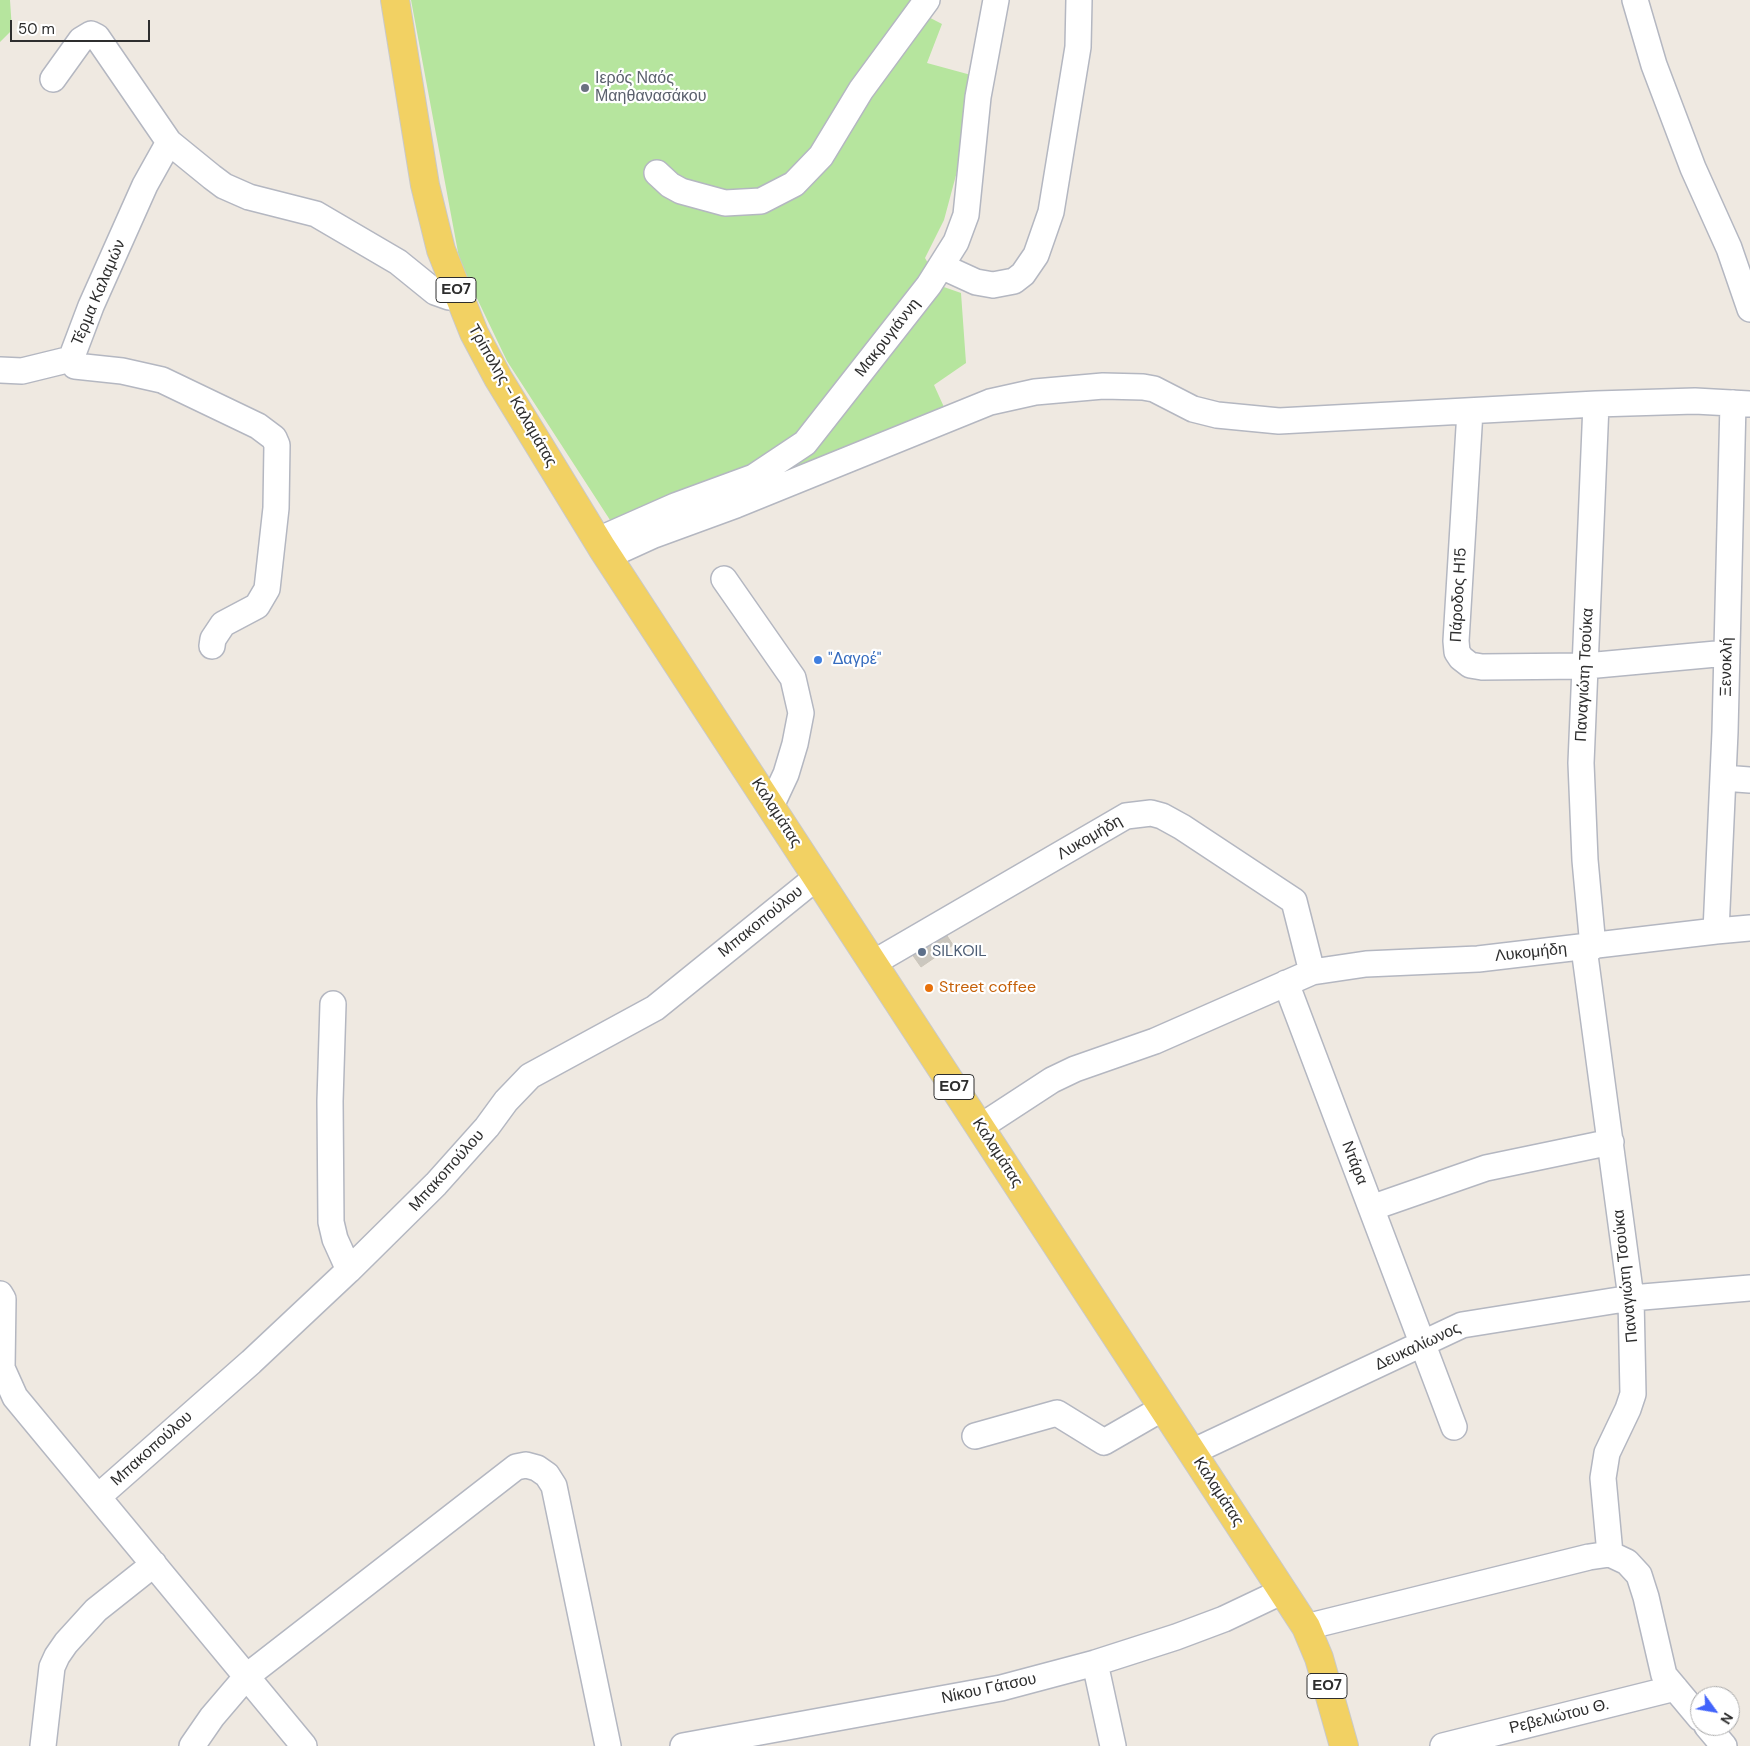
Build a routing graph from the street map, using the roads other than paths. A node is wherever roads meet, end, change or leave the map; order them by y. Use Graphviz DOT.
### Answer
graph roads {
  1 [pos="395,0"];
  2 [pos="927,0"];
  3 [pos="996,0"];
  4 [pos="1079,0"];
  5 [pos="1635,0"];
  6 [pos="53,79"];
  7 [pos="169,142"];
  8 [pos="657,173"];
  9 [pos="941,266"];
  10 [pos="459,297"];
  11 [pos="1750,309"];
  12 [pos="71,359"];
  13 [pos="0,370"];
  14 [pos="1742,403"];
  15 [pos="1596,404"];
  16 [pos="1470,411"];
  17 [pos="603,548"];
  18 [pos="724,579"];
  19 [pos="212,646"];
  20 [pos="1727,653"];
  21 [pos="1586,666"];
  22 [pos="1723,778"];
  23 [pos="1750,780"];
  24 [pos="771,806"];
  25 [pos="817,877"];
  26 [pos="1750,928"];
  27 [pos="1716,930"];
  28 [pos="1589,947"];
  29 [pos="873,963"];
  30 [pos="1312,972"];
  31 [pos="1286,982"];
  32 [pos="333,1004"];
  33 [pos="980,1127"];
  34 [pos="1610,1142"];
  35 [pos="1371,1208"];
  36 [pos="349,1270"];
  37 [pos="1750,1288"];
  38 [pos="0,1294"];
  39 [pos="1631,1298"];
  40 [pos="1423,1344"];
  41 [pos="1163,1408"];
  42 [pos="1454,1427"];
  43 [pos="976,1436"];
  44 [pos="1192,1452"];
  45 [pos="99,1496"];
  46 [pos="1610,1554"];
  47 [pos="154,1564"];
  48 [pos="1283,1591"];
  49 [pos="1306,1627"];
  50 [pos="1095,1663"];
  51 [pos="247,1676"];
  52 [pos="1675,1688"];
  53 [pos="1690,1706"];
  54 [pos="1528,1736"];
  55 [pos="1716,1736"];
  56 [pos="43,1746"];
  57 [pos="192,1746"];
  58 [pos="304,1746"];
  59 [pos="608,1746"];
  60 [pos="683,1746"];
  61 [pos="1113,1746"];
  62 [pos="1344,1746"];
  63 [pos="1443,1746"];
  64 [pos="1724,1746"];
  1 -- 10 [label="main road, Τρίπολης - Καλαμάτας / ΕΟ7"];
  2 -- 8 [label="street"];
  3 -- 9 [label="street, Μακρυγιάννη"];
  4 -- 9 [label="street"];
  5 -- 11 [label="street"];
  6 -- 7 [label="street"];
  7 -- 10 [label="street"];
  7 -- 12 [label="street, Τέρμα Καλαμών"];
  9 -- 17 [label="street, Μακρυγιάννη"];
  10 -- 17 [label="main road, Τρίπολης - Καλαμάτας / ΕΟ7"];
  12 -- 13 [label="street"];
  12 -- 19 [label="street, Τέρμα Καλαμών"];
  14 -- 15 [label="street"];
  14 -- 20 [label="street, Ξενοκλή"];
  15 -- 16 [label="street"];
  15 -- 21 [label="street, Παναγιώτη Τσούκα"];
  16 -- 17 [label="street"];
  16 -- 21 [label="street, Πάροδος Η15"];
  17 -- 24 [label="main road, Καλαμάτας / ΕΟ7"];
  18 -- 24 [label="street"];
  20 -- 21 [label="street, Πάροδος Η15"];
  20 -- 22 [label="street, Ξενοκλή"];
  21 -- 28 [label="street, Παναγιώτη Τσούκα"];
  22 -- 23 [label="street"];
  22 -- 27 [label="street, Ξενοκλή"];
  24 -- 25 [label="main road, Καλαμάτας / ΕΟ7"];
  25 -- 29 [label="main road, Καλαμάτας / ΕΟ7"];
  25 -- 36 [label="street, Μπακοπούλου"];
  26 -- 27 [label="street, Λυκομήδη"];
  27 -- 28 [label="street, Λυκομήδη"];
  28 -- 30 [label="street, Λυκομήδη"];
  28 -- 34 [label="street, Παναγιώτη Τσούκα"];
  29 -- 30 [label="street, Λυκομήδη"];
  29 -- 33 [label="main road, Καλαμάτας / ΕΟ7"];
  30 -- 31 [label="street, Λυκομήδη"];
  31 -- 33 [label="street, Λυκομήδη"];
  31 -- 35 [label="street, Ντάρα"];
  32 -- 36 [label="street"];
  33 -- 41 [label="main road, Καλαμάτας / ΕΟ7"];
  34 -- 35 [label="street"];
  34 -- 39 [label="street, Παναγιώτη Τσούκα"];
  35 -- 40 [label="street, Ντάρα"];
  36 -- 45 [label="street, Μπακοπούλου"];
  37 -- 39 [label="street, Δευκαλίωνος"];
  38 -- 45 [label="street"];
  39 -- 40 [label="street, Δευκαλίωνος"];
  39 -- 46 [label="street, Παναγιώτη Τσούκα"];
  40 -- 42 [label="street, Ντάρα"];
  40 -- 44 [label="street, Δευκαλίωνος"];
  41 -- 43 [label="street"];
  41 -- 44 [label="main road, Καλαμάτας / ΕΟ7"];
  44 -- 48 [label="main road, Καλαμάτας / ΕΟ7"];
  45 -- 47 [label="street"];
  46 -- 49 [label="street"];
  46 -- 52 [label="street"];
  47 -- 51 [label="street"];
  47 -- 56 [label="street"];
  48 -- 49 [label="main road, Καλαμάτας / ΕΟ7"];
  48 -- 50 [label="street, Νίκου Γάτσου"];
  49 -- 62 [label="main road, Καλαμάτας / ΕΟ7"];
  50 -- 60 [label="street, Νίκου Γάτσου"];
  50 -- 61 [label="street"];
  51 -- 57 [label="street"];
  51 -- 58 [label="street"];
  51 -- 59 [label="street"];
  52 -- 53 [label="street"];
  52 -- 54 [label="street, Ρεβελιώτου Θ."];
  54 -- 63 [label="street, Ρεβελιώτου Θ."];
  55 -- 64 [label="street"];
}
